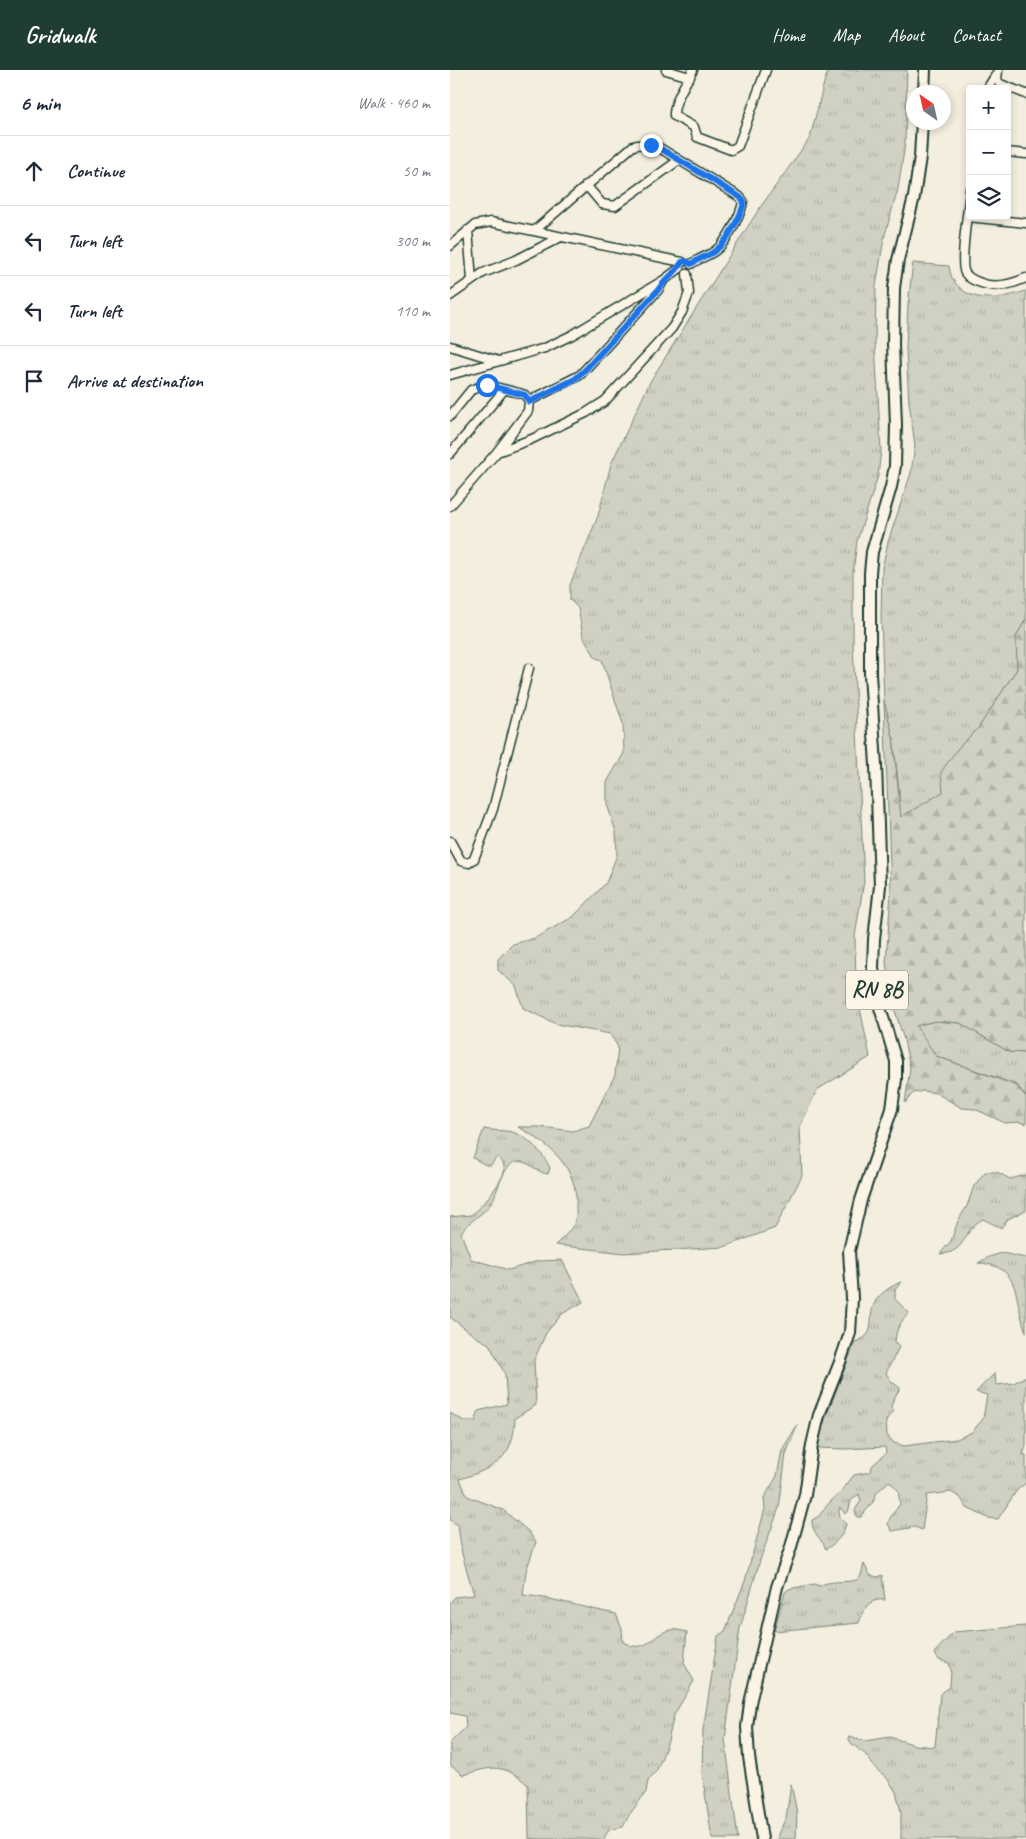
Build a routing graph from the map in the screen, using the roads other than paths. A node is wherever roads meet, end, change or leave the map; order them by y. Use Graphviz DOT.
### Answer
graph roads {
  1 [pos="666,70"];
  2 [pos="766,70"];
  3 [pos="925,70"];
  4 [pos="998,71"];
  5 [pos="691,73"];
  6 [pos="924,85"];
  7 [pos="989,85"];
  8 [pos="1026,94"];
  9 [pos="922,130"];
  10 [pos="1011,152"];
  11 [pos="1026,154"];
  12 [pos="679,160"];
  13 [pos="586,185"];
  14 [pos="968,220"];
  15 [pos="1003,220"];
  16 [pos="1026,222"];
  17 [pos="468,230"];
  18 [pos="534,231"];
  19 [pos="559,238"];
  20 [pos="450,246"];
  21 [pos="691,264"];
  22 [pos="681,265"];
  23 [pos="687,274"];
  24 [pos="1026,278"];
  25 [pos="472,280"];
  26 [pos="664,280"];
  27 [pos="450,296"];
  28 [pos="450,346"];
  29 [pos="499,361"];
  30 [pos="450,375"];
  31 [pos="504,390"];
  32 [pos="529,402"];
  33 [pos="450,416"];
  34 [pos="497,452"];
  35 [pos="450,454"];
  36 [pos="450,506"];
  37 [pos="529,668"];
  38 [pos="450,841"];
  39 [pos="762,1839"];
  1 -- 5 [label="street"];
  2 -- 5 [label="street"];
  3 -- 6 [label="main road"];
  4 -- 7 [label="street"];
  4 -- 8 [label="street"];
  9 -- 39 [label="main road, RN 8B"];
  10 -- 11 [label="street"];
  12 -- 13 [label="street"];
  12 -- 13 [label="street"];
  12 -- 21 [label="street"];
  13 -- 18 [label="street"];
  14 -- 24 [label="street"];
  15 -- 16 [label="street"];
  17 -- 18 [label="street"];
  17 -- 20 [label="street"];
  17 -- 25 [label="street"];
  18 -- 19 [label="street"];
  19 -- 22 [label="street"];
  19 -- 25 [label="street"];
  21 -- 22 [label="street"];
  21 -- 23 [label="street"];
  22 -- 23 [label="street"];
  22 -- 26 [label="street"];
  23 -- 34 [label="street"];
  25 -- 27 [label="street"];
  26 -- 29 [label="street"];
  26 -- 32 [label="street"];
  28 -- 29 [label="street"];
  29 -- 30 [label="street"];
  31 -- 32 [label="street"];
  31 -- 33 [label="street"];
  31 -- 35 [label="street"];
  32 -- 34 [label="street"];
  34 -- 36 [label="street"];
  37 -- 38 [label="street"];
}
